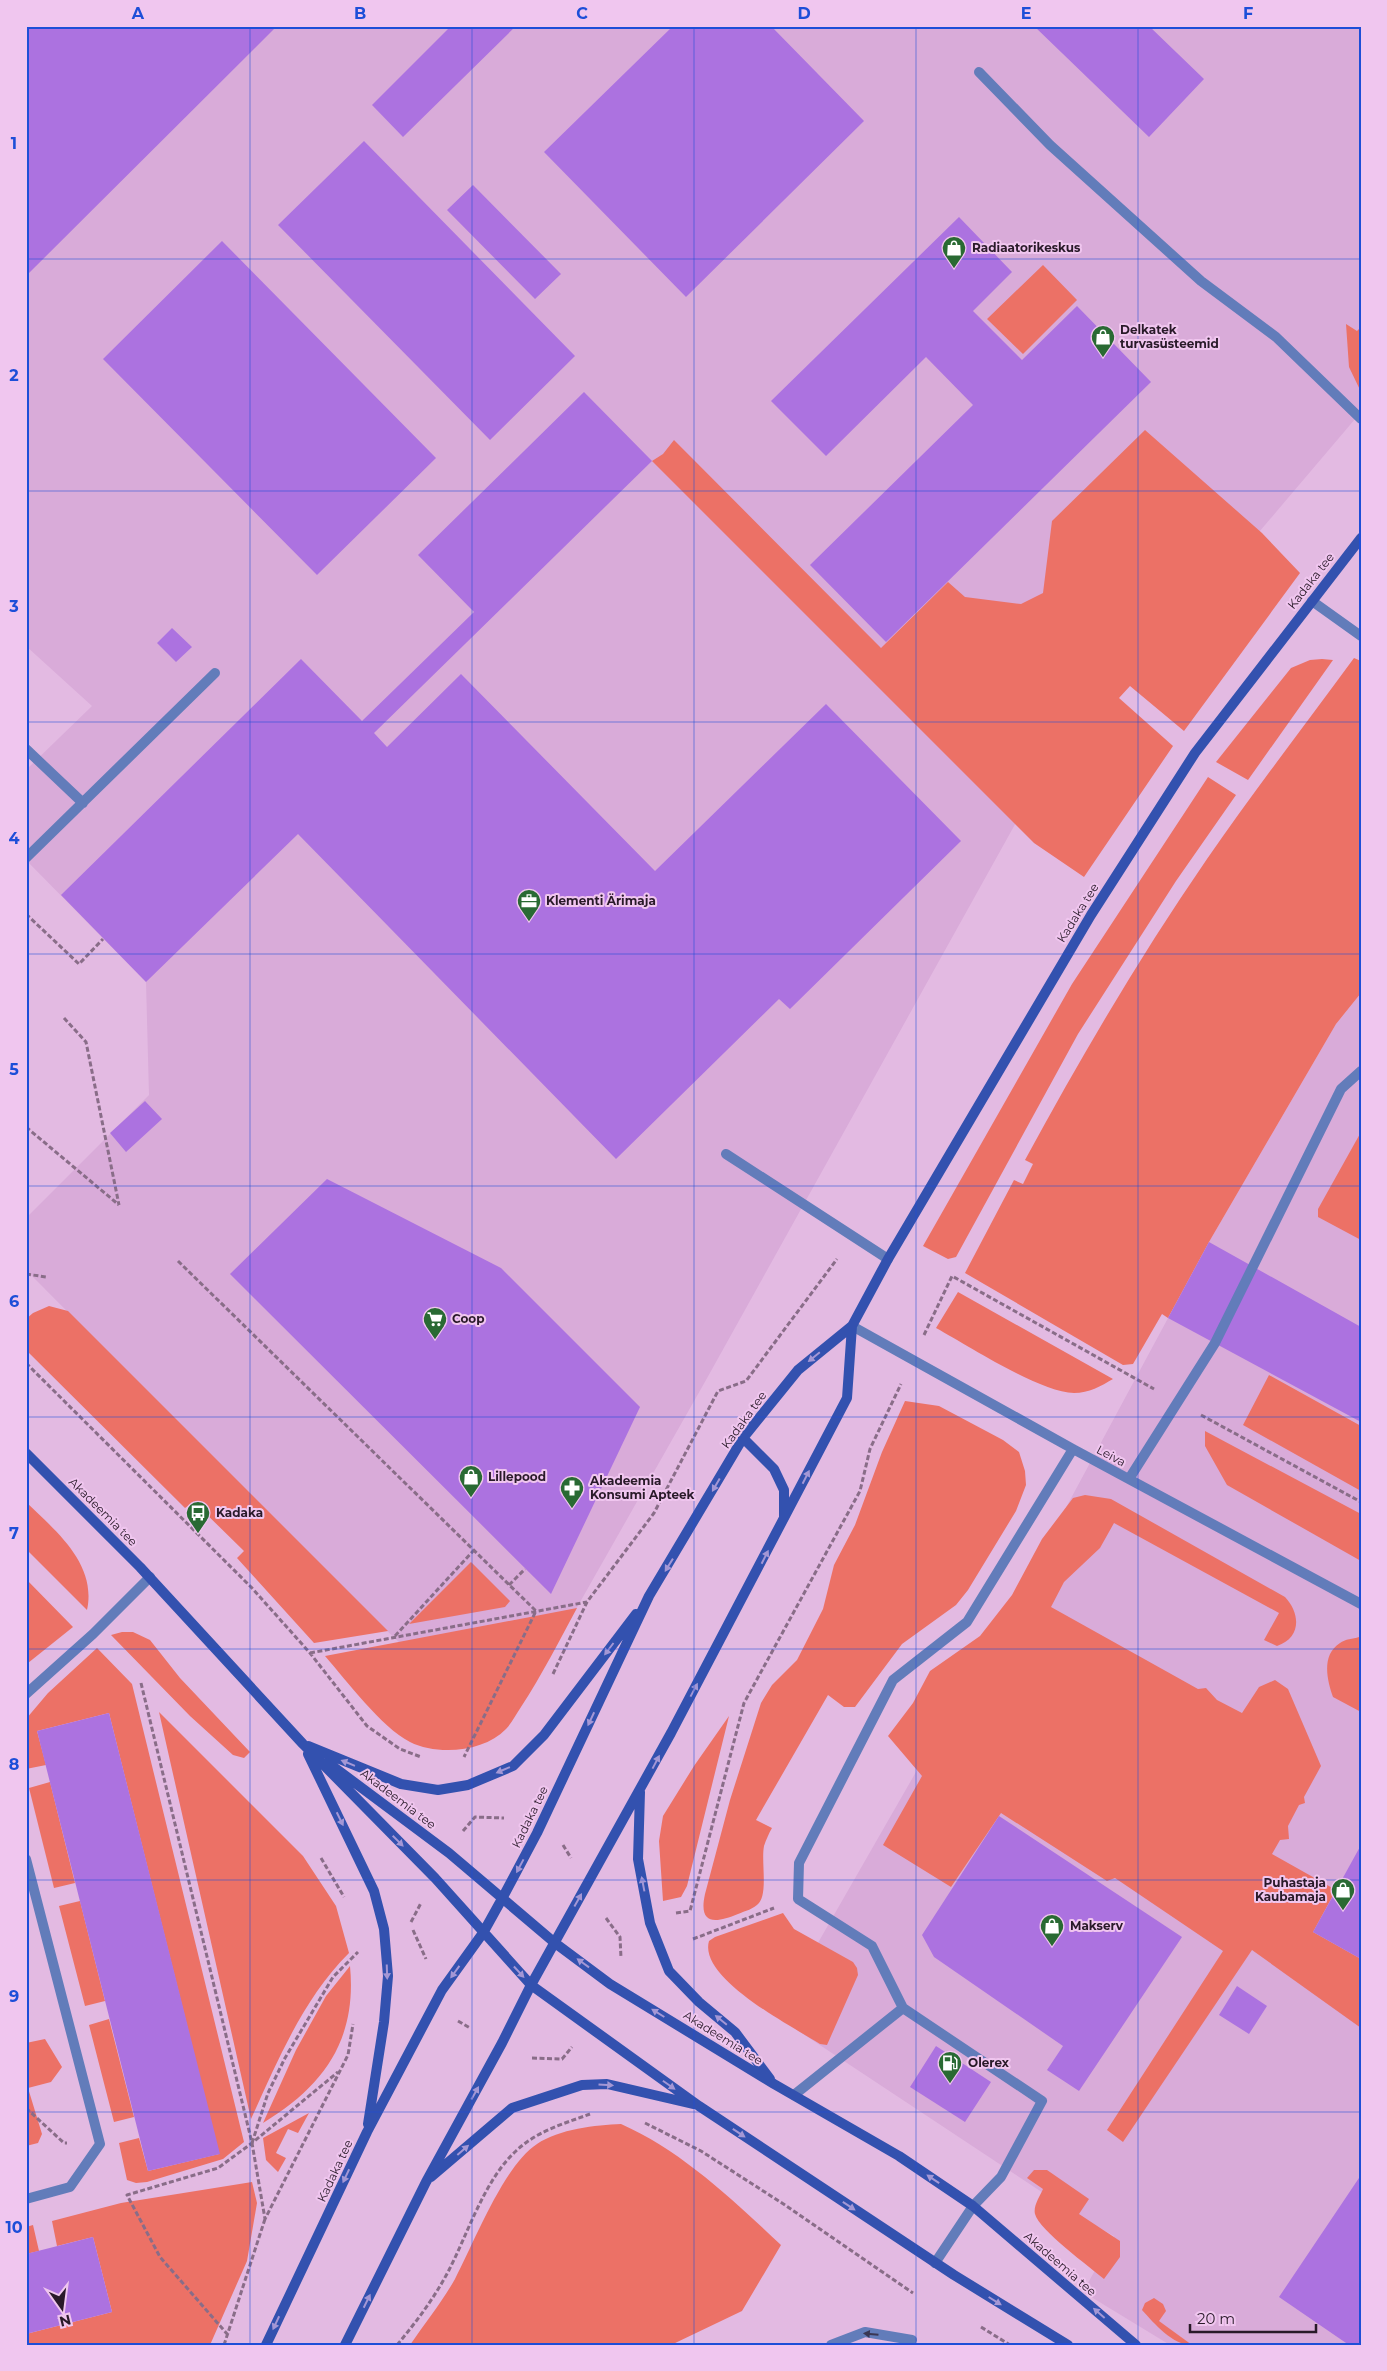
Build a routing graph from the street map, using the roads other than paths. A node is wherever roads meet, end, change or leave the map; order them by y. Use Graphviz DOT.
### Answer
graph roads {
  1 [pos="979,72"];
  2 [pos="1361,419"];
  3 [pos="1361,538"];
  4 [pos="1312,601"];
  5 [pos="1361,636"];
  6 [pos="216,673"];
  7 [pos="26,749"];
  8 [pos="83,803"];
  9 [pos="26,858"];
  10 [pos="1361,1071"];
  11 [pos="726,1154"];
  12 [pos="888,1259"];
  13 [pos="852,1326"];
  14 [pos="743,1438"];
  15 [pos="1073,1449"];
  16 [pos="26,1453"];
  17 [pos="1129,1480"];
  18 [pos="784,1520"];
  19 [pos="150,1577"];
  20 [pos="649,1596"];
  21 [pos="1361,1604"];
  22 [pos="26,1694"];
  23 [pos="303,1744"];
  24 [pos="640,1790"];
  25 [pos="26,1859"];
  26 [pos="503,1897"];
  27 [pos="483,1933"];
  28 [pos="555,1943"];
  29 [pos="531,1985"];
  30 [pos="903,2008"];
  31 [pos="774,2084"];
  32 [pos="794,2095"];
  33 [pos="698,2106"];
  34 [pos="367,2132"];
  35 [pos="426,2182"];
  36 [pos="26,2199"];
  37 [pos="973,2206"];
  38 [pos="935,2263"];
  39 [pos="912,2340"];
  40 [pos="266,2345"];
  41 [pos="345,2345"];
  42 [pos="831,2345"];
  43 [pos="1068,2345"];
  44 [pos="1136,2345"];
  1 -- 2 [label="street"];
  3 -- 4 [label="main road, Kadaka tee"];
  4 -- 5 [label="street"];
  4 -- 12 [label="main road, Kadaka tee"];
  6 -- 8 [label="street"];
  7 -- 8 [label="street"];
  8 -- 9 [label="street"];
  10 -- 17 [label="street"];
  11 -- 12 [label="street"];
  12 -- 13 [label="main road, Kadaka tee"];
  13 -- 14 [label="main road, Kadaka tee, one-way"];
  13 -- 15 [label="street, Leiva"];
  18 -- 13 [label="main road, Kadaka tee, one-way"];
  14 -- 18 [label="main road"];
  14 -- 20 [label="main road, Kadaka tee, one-way"];
  15 -- 17 [label="street, Leiva"];
  15 -- 30 [label="street"];
  16 -- 19 [label="main road, Akadeemia tee"];
  17 -- 21 [label="street, Leiva"];
  24 -- 18 [label="main road, Kadaka tee, one-way"];
  19 -- 22 [label="street"];
  19 -- 23 [label="main road, Akadeemia tee"];
  20 -- 23 [label="main road, one-way"];
  20 -- 26 [label="main road, Kadaka tee, one-way"];
  23 -- 26 [label="main road, Akadeemia tee"];
  23 -- 27 [label="main road, Akadeemia tee, one-way"];
  23 -- 34 [label="main road, one-way"];
  28 -- 24 [label="main road, Kadaka tee, one-way"];
  31 -- 24 [label="main road, one-way"];
  25 -- 36 [label="street"];
  26 -- 27 [label="main road, Kadaka tee"];
  26 -- 28 [label="main road, Akadeemia tee"];
  27 -- 29 [label="main road, Akadeemia tee, one-way"];
  27 -- 34 [label="main road, Kadaka tee, one-way"];
  28 -- 29 [label="main road, Kadaka tee"];
  31 -- 28 [label="main road, Akadeemia tee, one-way"];
  29 -- 33 [label="main road, Akadeemia tee, one-way"];
  35 -- 29 [label="main road, Kadaka tee, one-way"];
  30 -- 32 [label="street"];
  30 -- 37 [label="street"];
  31 -- 32 [label="main road, Akadeemia tee"];
  37 -- 32 [label="main road, Akadeemia tee, one-way"];
  35 -- 33 [label="main road, one-way"];
  33 -- 38 [label="main road, Akadeemia tee, one-way"];
  34 -- 40 [label="main road, Kadaka tee, one-way"];
  41 -- 35 [label="main road, Kadaka tee, one-way"];
  37 -- 38 [label="street"];
  44 -- 37 [label="main road, Akadeemia tee, one-way"];
  38 -- 43 [label="main road, Akadeemia tee, one-way"];
  39 -- 42 [label="street, one-way"];
}
